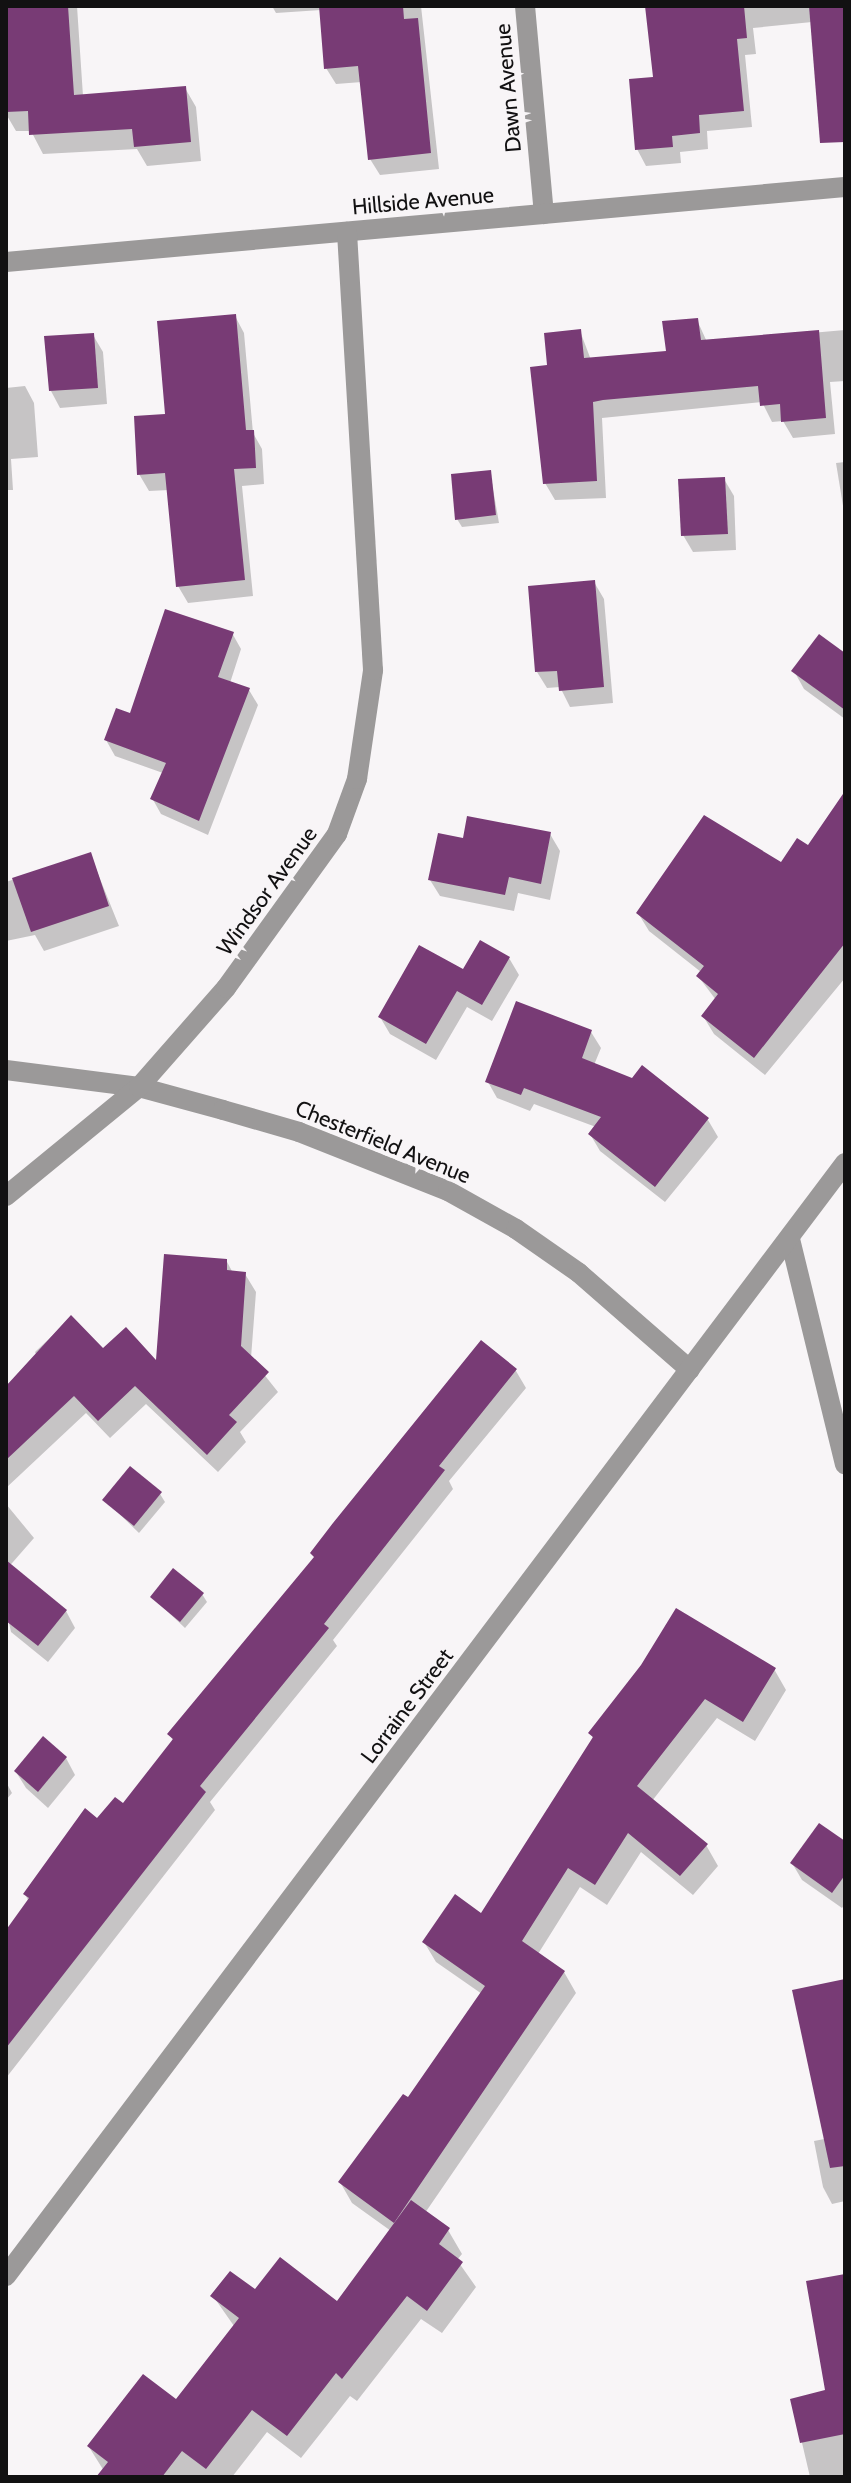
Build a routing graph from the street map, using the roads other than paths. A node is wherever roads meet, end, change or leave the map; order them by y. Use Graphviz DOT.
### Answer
graph roads {
  1 [pos="525,6"];
  2 [pos="845,187"];
  3 [pos="544,214"];
  4 [pos="347,232"];
  5 [pos="6,262"];
  6 [pos="6,1070"];
  7 [pos="139,1087"];
  8 [pos="845,1163"];
  9 [pos="6,1196"];
  10 [pos="790,1239"];
  11 [pos="690,1370"];
  12 [pos="845,1464"];
  13 [pos="6,2276"];
  1 -- 3 [label="street, Dawn Avenue"];
  2 -- 3 [label="street, Hillside Avenue"];
  3 -- 4 [label="street, Hillside Avenue"];
  4 -- 5 [label="street, Hillside Avenue"];
  4 -- 7 [label="street, Windsor Avenue"];
  6 -- 7 [label="street, Chesterfield Avenue"];
  7 -- 9 [label="street, Windsor Avenue"];
  7 -- 11 [label="street, Chesterfield Avenue"];
  8 -- 10 [label="street, Lorraine Street"];
  10 -- 11 [label="street, Lorraine Street"];
  10 -- 12 [label="street"];
  11 -- 13 [label="street, Lorraine Street"];
}
